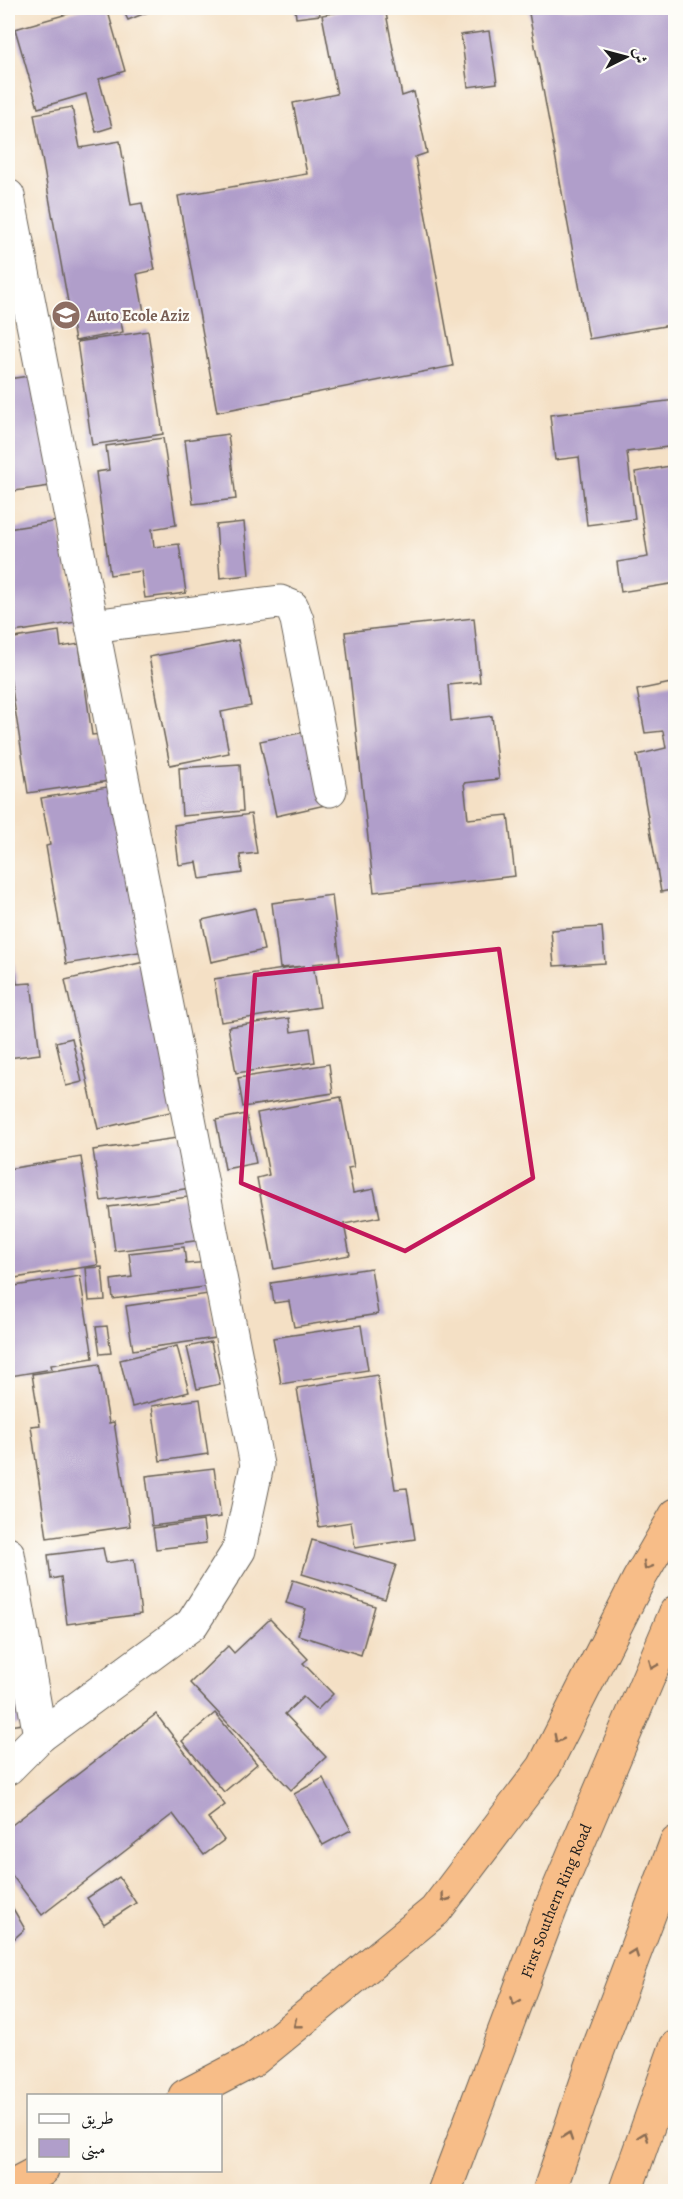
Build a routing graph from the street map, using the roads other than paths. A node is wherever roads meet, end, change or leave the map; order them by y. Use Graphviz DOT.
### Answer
graph roads {
  1 [pos="8,196"];
  2 [pos="92,626"];
  3 [pos="330,790"];
  4 [pos="675,1515"];
  5 [pos="8,1554"];
  6 [pos="675,1612"];
  7 [pos="40,1736"];
  8 [pos="8,1768"];
  9 [pos="675,1843"];
  10 [pos="675,2047"];
  11 [pos="189,2094"];
  12 [pos="38,2172"];
  13 [pos="8,2188"];
  14 [pos="444,2192"];
  15 [pos="549,2192"];
  16 [pos="625,2192"];
  1 -- 2 [label="street"];
  2 -- 3 [label="street"];
  2 -- 7 [label="street"];
  4 -- 11 [label="highway, one-way"];
  5 -- 7 [label="street"];
  6 -- 14 [label="highway, First Southern Ring Road, one-way"];
  7 -- 8 [label="street"];
  15 -- 9 [label="highway, one-way"];
  16 -- 10 [label="highway, one-way"];
  12 -- 13 [label="highway"];
}
